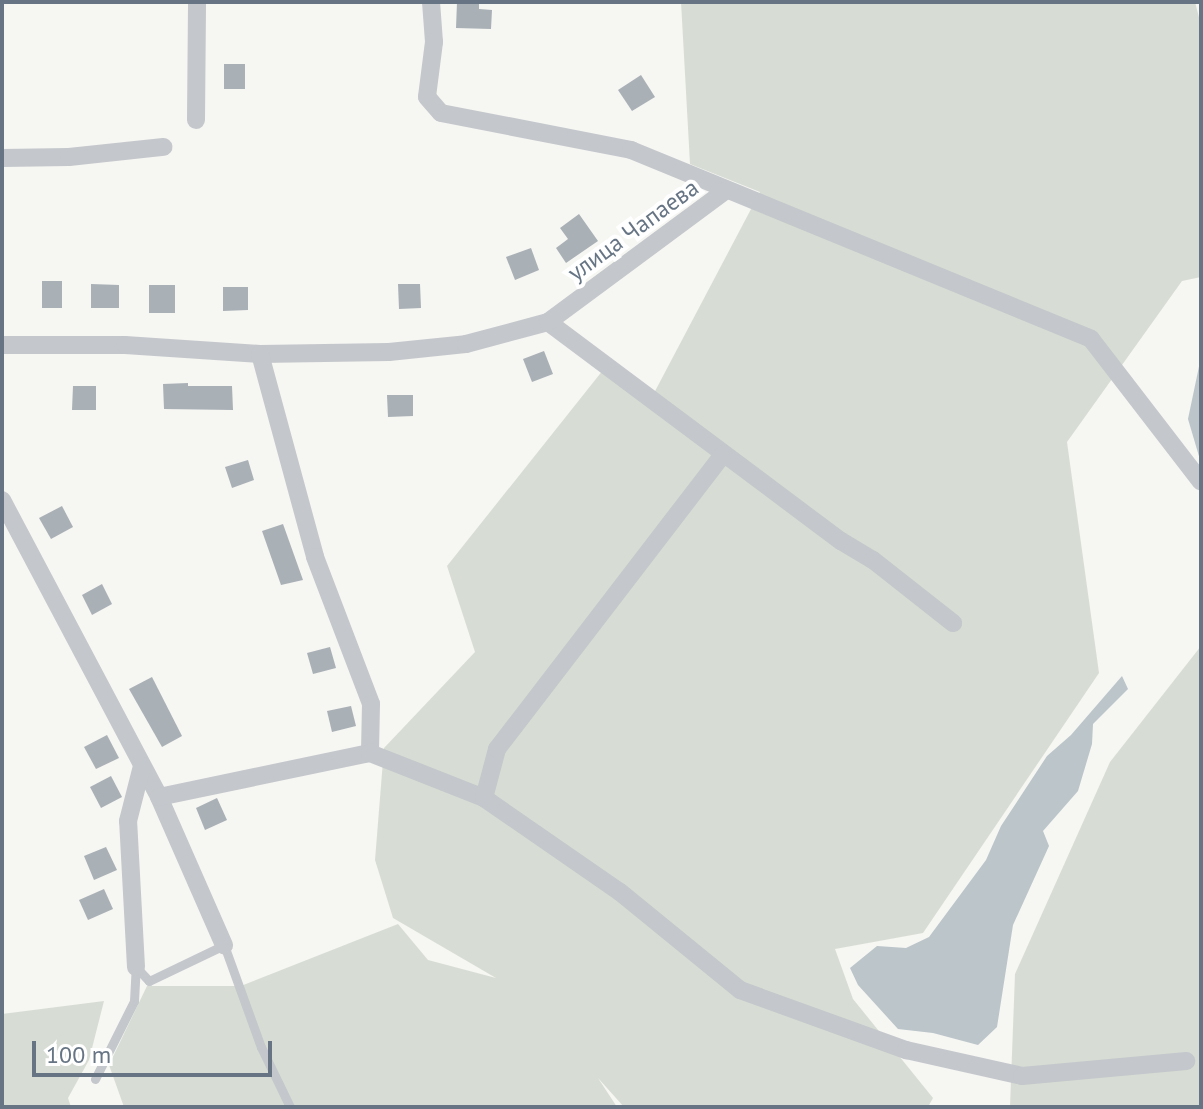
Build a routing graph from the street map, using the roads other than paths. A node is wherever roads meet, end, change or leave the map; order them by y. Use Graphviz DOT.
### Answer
graph roads {
  1 [pos="197,2"];
  2 [pos="431,2"];
  3 [pos="196,120"];
  4 [pos="163,147"];
  5 [pos="2,158"];
  6 [pos="725,191"];
  7 [pos="548,322"];
  8 [pos="2,345"];
  9 [pos="260,354"];
  10 [pos="723,454"];
  11 [pos="1201,482"];
  12 [pos="2,500"];
  13 [pos="953,623"];
  14 [pos="370,753"];
  15 [pos="142,766"];
  16 [pos="159,797"];
  17 [pos="484,798"];
  18 [pos="224,945"];
  19 [pos="136,967"];
  20 [pos="1186,1061"];
  21 [pos="95,1079"];
  22 [pos="290,1107"];
  1 -- 3 [label="street"];
  2 -- 6 [label="street"];
  4 -- 5 [label="street"];
  6 -- 7 [label="street, улица Чапаева"];
  6 -- 11 [label="street, улица Чапаева"];
  7 -- 9 [label="street, улица Чапаева"];
  7 -- 10 [label="street"];
  8 -- 9 [label="street, улица Чапаева"];
  9 -- 14 [label="street"];
  10 -- 13 [label="street"];
  10 -- 17 [label="street"];
  12 -- 15 [label="street"];
  14 -- 16 [label="street"];
  14 -- 17 [label="street"];
  15 -- 16 [label="street"];
  15 -- 19 [label="street"];
  16 -- 18 [label="street"];
  17 -- 20 [label="street"];
  18 -- 19 [label="lane"];
  18 -- 22 [label="lane"];
  19 -- 21 [label="lane"];
}
